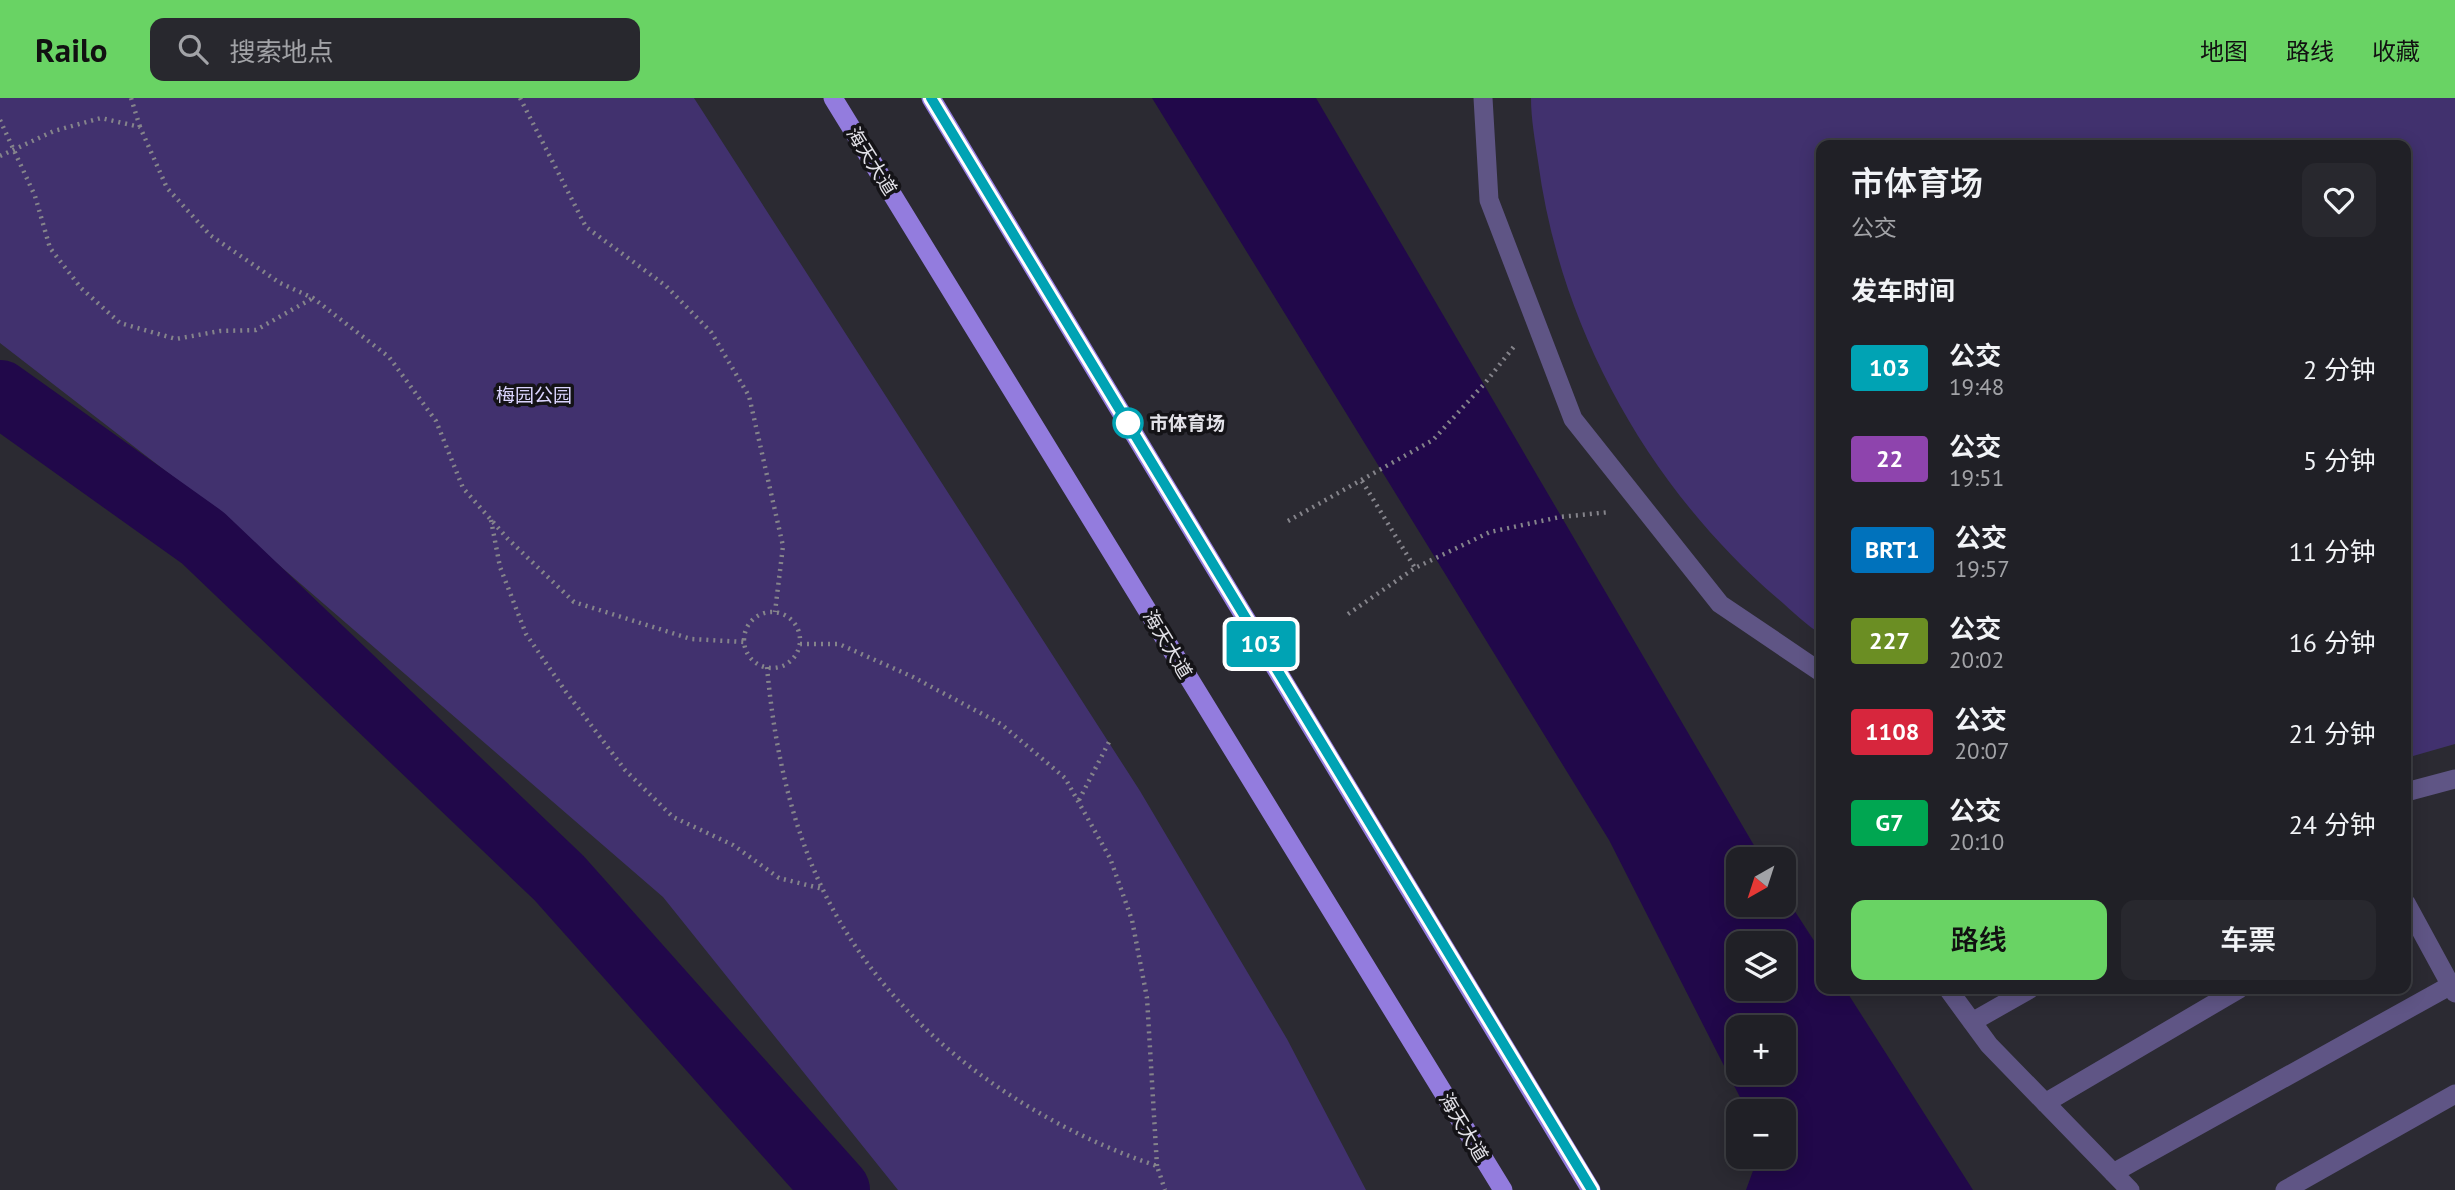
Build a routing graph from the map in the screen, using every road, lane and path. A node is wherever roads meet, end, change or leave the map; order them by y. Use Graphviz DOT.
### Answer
graph roads {
  1 [pos="131,98"];
  2 [pos="520,98"];
  3 [pos="833,98"];
  4 [pos="931,98"];
  5 [pos="1483,98"];
  6 [pos="0,120"];
  7 [pos="141,127"];
  8 [pos="14,149"];
  9 [pos="0,156"];
  10 [pos="313,298"];
  11 [pos="1535,320"];
  12 [pos="1362,481"];
  13 [pos="1644,509"];
  14 [pos="491,520"];
  15 [pos="1288,521"];
  16 [pos="1415,568"];
  17 [pos="775,612"];
  18 [pos="1348,614"];
  19 [pos="744,642"];
  20 [pos="800,644"];
  21 [pos="767,667"];
  22 [pos="1816,669"];
  23 [pos="1109,742"];
  24 [pos="2455,779"];
  25 [pos="2411,791"];
  26 [pos="1078,801"];
  27 [pos="823,889"];
  28 [pos="2411,912"];
  29 [pos="2453,989"];
  30 [pos="1952,994"];
  31 [pos="2020,994"];
  32 [pos="2231,994"];
  33 [pos="1972,1022"];
  34 [pos="2455,1094"];
  35 [pos="2046,1103"];
  36 [pos="1157,1166"];
  37 [pos="2113,1173"];
  38 [pos="1165,1190"];
  39 [pos="1503,1190"];
  40 [pos="1591,1190"];
  41 [pos="2130,1190"];
  42 [pos="2285,1190"];
  1 -- 7 [label="path"];
  2 -- 17 [label="path"];
  3 -- 39 [label="main road, 海天大道"];
  4 -- 40 [label="main road"];
  5 -- 11 [label="street"];
  6 -- 8 [label="path"];
  7 -- 8 [label="path"];
  7 -- 10 [label="path"];
  8 -- 9 [label="path"];
  8 -- 10 [label="path"];
  10 -- 14 [label="path"];
  11 -- 12 [label="path"];
  11 -- 13 [label="street"];
  12 -- 15 [label="path"];
  12 -- 16 [label="path"];
  13 -- 16 [label="path"];
  13 -- 22 [label="street"];
  14 -- 19 [label="path"];
  14 -- 27 [label="path"];
  16 -- 18 [label="path"];
  17 -- 19 [label="path"];
  17 -- 20 [label="path"];
  19 -- 21 [label="path"];
  20 -- 21 [label="path"];
  20 -- 26 [label="path"];
  21 -- 27 [label="path"];
  23 -- 26 [label="path"];
  24 -- 25 [label="street"];
  26 -- 36 [label="path"];
  27 -- 36 [label="path"];
  28 -- 29 [label="street"];
  29 -- 37 [label="street"];
  30 -- 33 [label="street"];
  31 -- 33 [label="street"];
  32 -- 35 [label="street"];
  33 -- 35 [label="street"];
  34 -- 42 [label="street"];
  35 -- 37 [label="street"];
  36 -- 38 [label="path"];
  37 -- 41 [label="street"];
}
